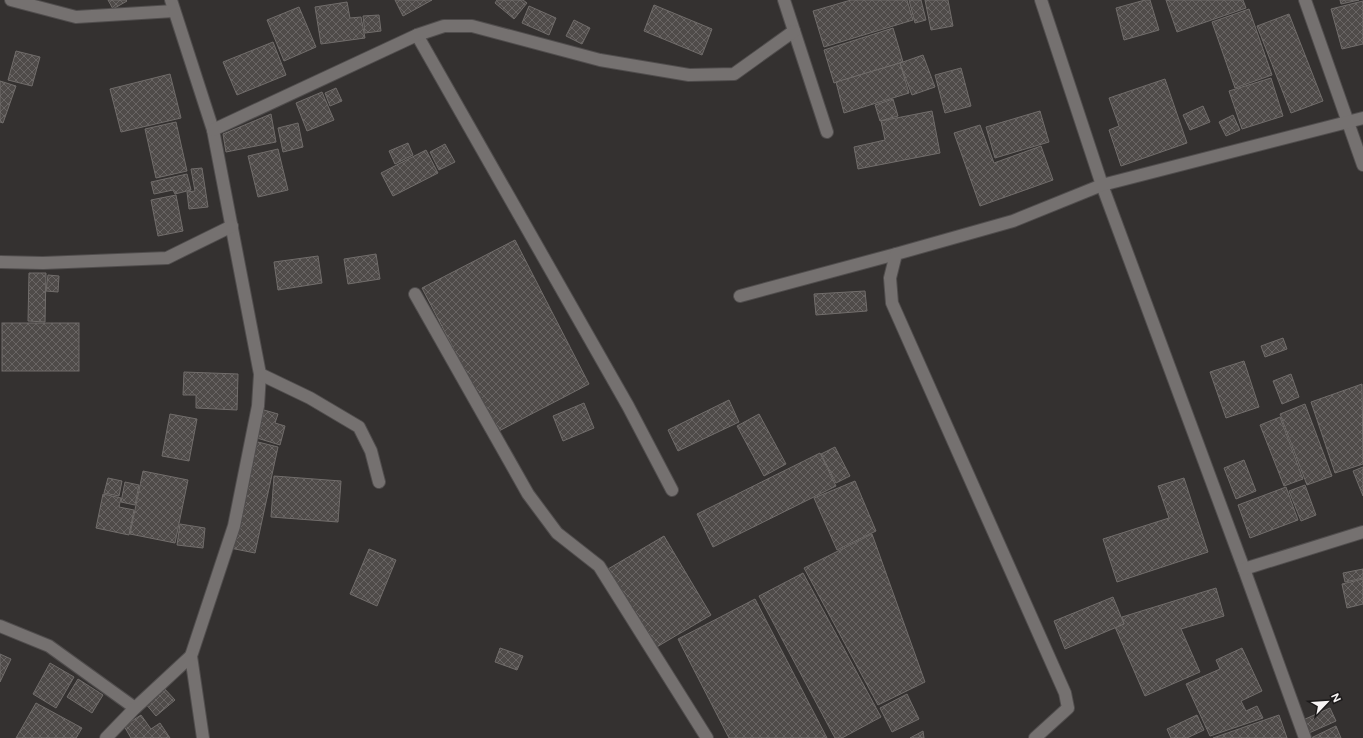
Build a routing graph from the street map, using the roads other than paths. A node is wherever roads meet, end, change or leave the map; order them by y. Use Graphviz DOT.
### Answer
graph roads {
  1 [pos="10,0"];
  2 [pos="784,0"];
  3 [pos="1041,0"];
  4 [pos="1305,0"];
  5 [pos="173,6"];
  6 [pos="794,31"];
  7 [pos="417,35"];
  8 [pos="1363,118"];
  9 [pos="1348,122"];
  10 [pos="213,130"];
  11 [pos="827,132"];
  12 [pos="1363,165"];
  13 [pos="1102,185"];
  14 [pos="232,226"];
  15 [pos="896,254"];
  16 [pos="0,262"];
  17 [pos="415,294"];
  18 [pos="740,296"];
  19 [pos="260,374"];
  20 [pos="378,482"];
  21 [pos="672,490"];
  22 [pos="1363,532"];
  23 [pos="1244,569"];
  24 [pos="0,626"];
  25 [pos="191,656"];
  26 [pos="135,708"];
  27 [pos="1038,737"];
  28 [pos="106,738"];
  29 [pos="202,738"];
  30 [pos="707,738"];
  31 [pos="1305,738"];
  1 -- 5 [label="street"];
  2 -- 6 [label="street"];
  3 -- 13 [label="street"];
  4 -- 9 [label="street"];
  5 -- 10 [label="street"];
  6 -- 7 [label="street"];
  6 -- 11 [label="street"];
  7 -- 10 [label="street"];
  7 -- 21 [label="street"];
  8 -- 9 [label="street"];
  9 -- 12 [label="street"];
  9 -- 13 [label="street"];
  10 -- 14 [label="street"];
  13 -- 15 [label="street"];
  13 -- 23 [label="street"];
  14 -- 16 [label="street"];
  14 -- 19 [label="street"];
  15 -- 18 [label="street"];
  15 -- 27 [label="street"];
  17 -- 30 [label="street"];
  19 -- 20 [label="street"];
  19 -- 25 [label="street"];
  22 -- 23 [label="street"];
  23 -- 31 [label="street"];
  24 -- 26 [label="street"];
  25 -- 26 [label="street"];
  25 -- 29 [label="street"];
  26 -- 28 [label="street"];
}
